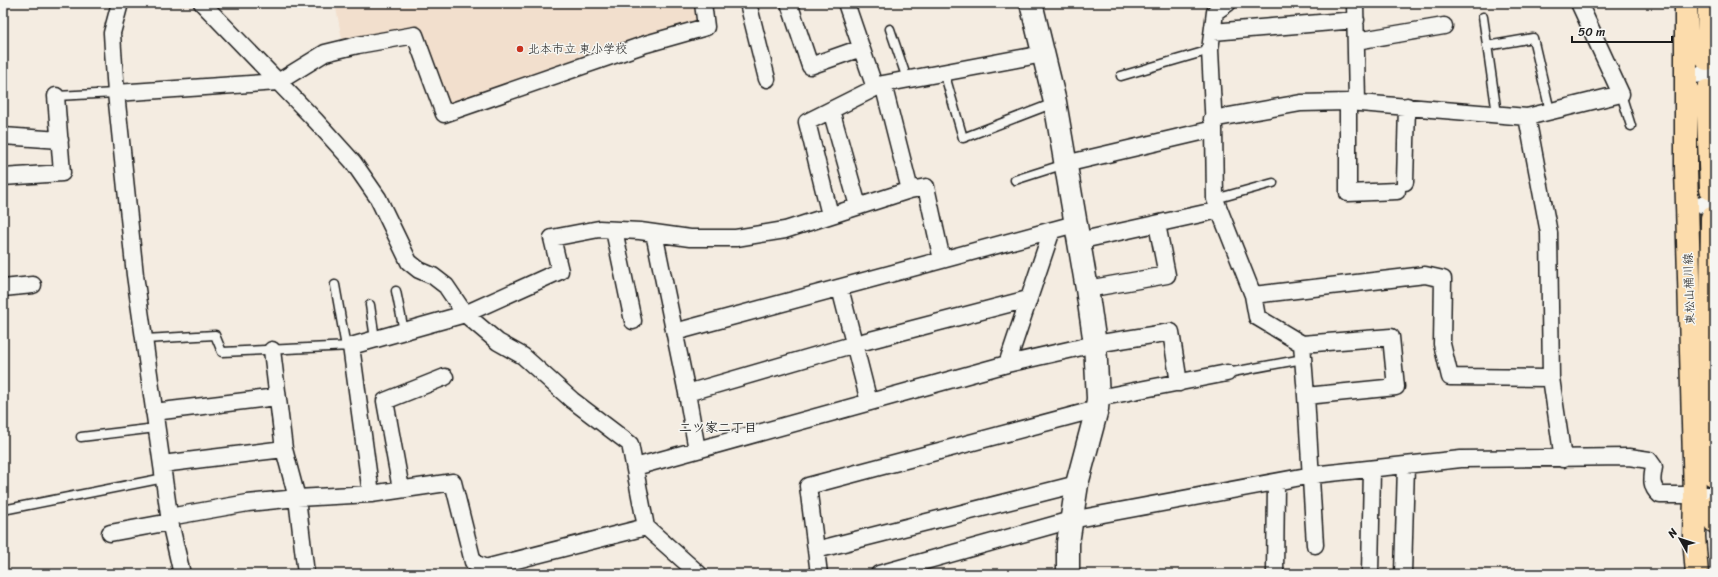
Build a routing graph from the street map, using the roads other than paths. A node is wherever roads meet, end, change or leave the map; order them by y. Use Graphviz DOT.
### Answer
graph roads {
  1 [pos="120,3"];
  2 [pos="202,3"];
  3 [pos="703,3"];
  4 [pos="748,3"];
  5 [pos="789,3"];
  6 [pos="846,3"];
  7 [pos="1031,3"];
  8 [pos="1229,3"];
  9 [pos="1355,3"];
  10 [pos="1579,3"];
  11 [pos="1686,3"];
  12 [pos="1709,3"];
  13 [pos="1483,17"];
  14 [pos="1356,20"];
  15 [pos="1444,26"];
  16 [pos="890,29"];
  17 [pos="1213,32"];
  18 [pos="1356,41"];
  19 [pos="1487,46"];
  20 [pos="861,48"];
  21 [pos="1210,50"];
  22 [pos="1043,54"];
  23 [pos="944,72"];
  24 [pos="1686,75"];
  25 [pos="1710,75"];
  26 [pos="1121,76"];
  27 [pos="767,79"];
  28 [pos="907,79"];
  29 [pos="278,82"];
  30 [pos="879,86"];
  31 [pos="116,93"];
  32 [pos="1621,94"];
  33 [pos="56,96"];
  34 [pos="1055,102"];
  35 [pos="1352,102"];
  36 [pos="1407,106"];
  37 [pos="831,110"];
  38 [pos="1550,111"];
  39 [pos="1496,114"];
  40 [pos="1527,117"];
  41 [pos="1213,124"];
  42 [pos="1631,126"];
  43 [pos="3,136"];
  44 [pos="60,140"];
  45 [pos="1065,164"];
  46 [pos="3,176"];
  47 [pos="1015,180"];
  48 [pos="1273,183"];
  49 [pos="910,190"];
  50 [pos="1217,204"];
  51 [pos="1712,204"];
  52 [pos="1686,205"];
  53 [pos="858,206"];
  54 [pos="830,215"];
  55 [pos="1157,224"];
  56 [pos="614,230"];
  57 [pos="1052,230"];
  58 [pos="1077,232"];
  59 [pos="654,233"];
  60 [pos="942,260"];
  61 [pos="33,285"];
  62 [pos="335,285"];
  63 [pos="3,288"];
  64 [pos="840,288"];
  65 [pos="1087,289"];
  66 [pos="396,291"];
  67 [pos="1253,295"];
  68 [pos="1028,299"];
  69 [pos="370,305"];
  70 [pos="465,314"];
  71 [pos="634,321"];
  72 [pos="404,331"];
  73 [pos="675,332"];
  74 [pos="145,339"];
  75 [pos="375,340"];
  76 [pos="855,344"];
  77 [pos="1095,344"];
  78 [pos="348,346"];
  79 [pos="272,350"];
  80 [pos="1303,351"];
  81 [pos="1007,364"];
  82 [pos="1227,373"];
  83 [pos="445,377"];
  84 [pos="1551,378"];
  85 [pos="1179,383"];
  86 [pos="687,393"];
  87 [pos="1306,396"];
  88 [pos="277,397"];
  89 [pos="869,402"];
  90 [pos="1098,403"];
  91 [pos="154,412"];
  92 [pos="156,428"];
  93 [pos="81,437"];
  94 [pos="284,449"];
  95 [pos="697,450"];
  96 [pos="1563,459"];
  97 [pos="1406,465"];
  98 [pos="635,467"];
  99 [pos="1372,468"];
  100 [pos="163,471"];
  101 [pos="1312,475"];
  102 [pos="1276,482"];
  103 [pos="1077,484"];
  104 [pos="401,489"];
  105 [pos="371,494"];
  106 [pos="297,498"];
  107 [pos="1711,498"];
  108 [pos="3,510"];
  109 [pos="169,520"];
  110 [pos="1071,520"];
  111 [pos="646,527"];
  112 [pos="110,532"];
  113 [pos="1315,545"];
  114 [pos="816,550"];
  115 [pos="182,574"];
  116 [pos="306,574"];
  117 [pos="699,574"];
  118 [pos="820,574"];
  119 [pos="879,574"];
  120 [pos="1068,574"];
  121 [pos="1276,574"];
  122 [pos="1370,574"];
  123 [pos="1403,574"];
  124 [pos="1697,574"];
  1 -- 31 [label="street"];
  2 -- 29 [label="street"];
  3 -- 29 [label="street"];
  4 -- 27 [label="street"];
  5 -- 20 [label="street"];
  6 -- 20 [label="street"];
  7 -- 22 [label="street"];
  8 -- 17 [label="street"];
  9 -- 14 [label="street"];
  10 -- 32 [label="street"];
  11 -- 24 [label="main road, 東松山桶川線"];
  12 -- 25 [label="main road"];
  13 -- 19 [label="lane"];
  14 -- 17 [label="street"];
  14 -- 18 [label="street"];
  15 -- 18 [label="street"];
  16 -- 28 [label="lane"];
  17 -- 21 [label="street"];
  18 -- 35 [label="street"];
  19 -- 38 [label="lane"];
  19 -- 39 [label="lane"];
  20 -- 30 [label="street"];
  21 -- 26 [label="lane"];
  21 -- 41 [label="street"];
  22 -- 23 [label="street"];
  22 -- 34 [label="street"];
  23 -- 28 [label="street"];
  23 -- 34 [label="lane"];
  24 -- 25 [label="street"];
  24 -- 52 [label="main road, 東松山桶川線"];
  25 -- 51 [label="main road"];
  28 -- 30 [label="street"];
  29 -- 31 [label="street"];
  29 -- 70 [label="street"];
  30 -- 37 [label="street"];
  30 -- 49 [label="street"];
  31 -- 33 [label="lane"];
  31 -- 74 [label="street"];
  32 -- 38 [label="street"];
  32 -- 42 [label="lane"];
  33 -- 44 [label="street"];
  34 -- 45 [label="street"];
  35 -- 36 [label="street"];
  35 -- 36 [label="street"];
  35 -- 41 [label="street"];
  36 -- 39 [label="street"];
  37 -- 53 [label="street"];
  37 -- 54 [label="street"];
  38 -- 40 [label="street"];
  39 -- 40 [label="street"];
  40 -- 84 [label="street"];
  41 -- 45 [label="street"];
  41 -- 50 [label="street"];
  43 -- 44 [label="street"];
  44 -- 46 [label="street"];
  45 -- 47 [label="lane"];
  45 -- 58 [label="street"];
  48 -- 50 [label="lane"];
  49 -- 53 [label="street"];
  49 -- 60 [label="street"];
  50 -- 55 [label="street"];
  50 -- 67 [label="street"];
  51 -- 52 [label="street"];
  51 -- 107 [label="main road"];
  52 -- 107 [label="main road, 東松山桶川線"];
  53 -- 54 [label="street"];
  54 -- 59 [label="street"];
  55 -- 58 [label="street"];
  55 -- 65 [label="street"];
  56 -- 59 [label="street"];
  56 -- 70 [label="street"];
  56 -- 71 [label="street"];
  57 -- 58 [label="street"];
  57 -- 60 [label="street"];
  57 -- 68 [label="street"];
  58 -- 65 [label="street"];
  59 -- 73 [label="street"];
  60 -- 64 [label="street"];
  61 -- 63 [label="street"];
  62 -- 78 [label="lane"];
  64 -- 73 [label="street"];
  64 -- 76 [label="street"];
  65 -- 77 [label="street"];
  66 -- 72 [label="lane"];
  67 -- 80 [label="street"];
  67 -- 84 [label="street"];
  68 -- 76 [label="street"];
  68 -- 81 [label="street"];
  69 -- 75 [label="lane"];
  70 -- 72 [label="street"];
  70 -- 98 [label="street"];
  72 -- 75 [label="street"];
  73 -- 86 [label="street"];
  74 -- 79 [label="lane"];
  74 -- 91 [label="street"];
  75 -- 78 [label="street"];
  76 -- 86 [label="street"];
  76 -- 89 [label="street"];
  77 -- 81 [label="street"];
  77 -- 85 [label="street"];
  77 -- 90 [label="street"];
  78 -- 79 [label="lane"];
  78 -- 105 [label="street"];
  79 -- 88 [label="street"];
  80 -- 82 [label="lane"];
  80 -- 87 [label="street"];
  80 -- 87 [label="street"];
  81 -- 89 [label="street"];
  82 -- 85 [label="street"];
  83 -- 104 [label="street"];
  84 -- 96 [label="street"];
  85 -- 90 [label="street"];
  86 -- 95 [label="street"];
  87 -- 101 [label="street"];
  88 -- 91 [label="street"];
  88 -- 94 [label="street"];
  89 -- 95 [label="street"];
  90 -- 103 [label="street"];
  90 -- 114 [label="street"];
  91 -- 92 [label="street"];
  92 -- 93 [label="lane"];
  92 -- 100 [label="street"];
  94 -- 100 [label="street"];
  94 -- 106 [label="street"];
  95 -- 98 [label="street"];
  96 -- 97 [label="street"];
  96 -- 107 [label="street"];
  97 -- 99 [label="street"];
  97 -- 123 [label="street"];
  98 -- 111 [label="street"];
  99 -- 101 [label="street"];
  99 -- 122 [label="street"];
  100 -- 108 [label="lane"];
  100 -- 109 [label="street"];
  101 -- 102 [label="street"];
  101 -- 113 [label="street"];
  102 -- 110 [label="street"];
  102 -- 121 [label="street"];
  103 -- 110 [label="street"];
  103 -- 114 [label="street"];
  104 -- 105 [label="street"];
  104 -- 111 [label="street"];
  105 -- 106 [label="street"];
  106 -- 109 [label="street"];
  106 -- 116 [label="street"];
  107 -- 124 [label="main road, 東松山桶川線"];
  109 -- 112 [label="street"];
  109 -- 115 [label="street"];
  110 -- 119 [label="street"];
  110 -- 120 [label="street"];
  111 -- 117 [label="street"];
  114 -- 118 [label="street"];
}
